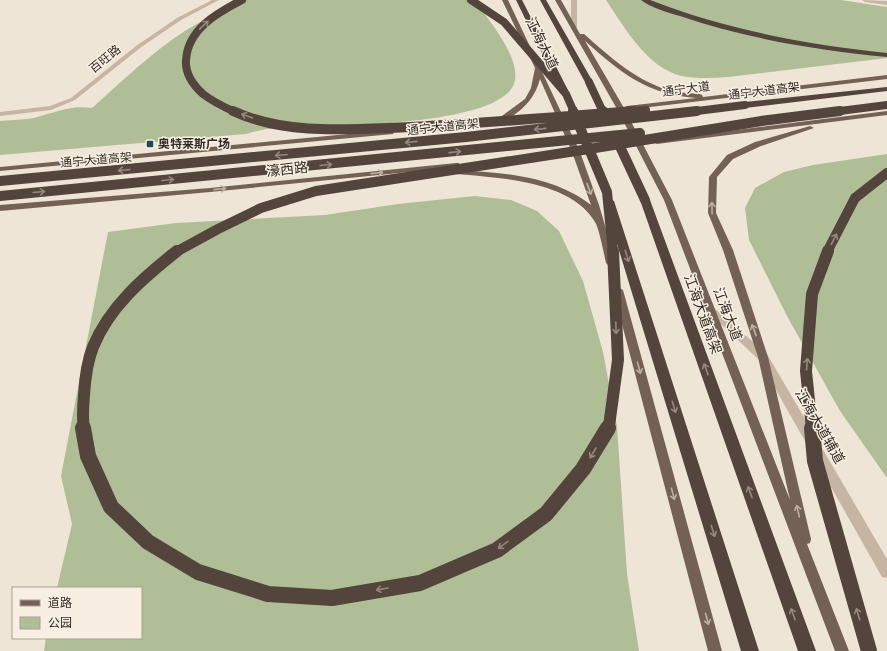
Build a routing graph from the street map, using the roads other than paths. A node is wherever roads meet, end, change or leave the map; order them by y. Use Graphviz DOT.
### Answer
graph roads {
  1 [pos="216,0"];
  2 [pos="242,0"];
  3 [pos="471,0"];
  4 [pos="505,0"];
  5 [pos="519,0"];
  6 [pos="543,0"];
  7 [pos="558,0"];
  8 [pos="574,0"];
  9 [pos="644,0"];
  10 [pos="865,0"];
  11 [pos="887,3"];
  12 [pos="574,28"];
  13 [pos="887,55"];
  14 [pos="538,68"];
  15 [pos="887,77"];
  16 [pos="887,89"];
  17 [pos="566,94"];
  18 [pos="750,94"];
  19 [pos="746,105"];
  20 [pos="887,105"];
  21 [pos="621,109"];
  22 [pos="887,113"];
  23 [pos="0,114"];
  24 [pos="559,116"];
  25 [pos="863,116"];
  26 [pos="768,120"];
  27 [pos="499,121"];
  28 [pos="641,144"];
  29 [pos="576,152"];
  30 [pos="0,169"];
  31 [pos="414,170"];
  32 [pos="887,172"];
  33 [pos="0,181"];
  34 [pos="607,192"];
  35 [pos="0,196"];
  36 [pos="0,208"];
  37 [pos="601,225"];
  38 [pos="710,309"];
  39 [pos="763,356"];
  40 [pos="887,572"];
  41 [pos="813,576"];
  42 [pos="715,651"];
  43 [pos="750,651"];
  44 [pos="807,651"];
  45 [pos="842,651"];
  46 [pos="869,651"];
  1 -- 23 [label="street, 百旺路"];
  19 -- 2 [label="highway, one-way, bridge"];
  3 -- 17 [label="highway, bridge"];
  4 -- 14 [label="main road, 江海大道"];
  5 -- 17 [label="highway, bridge"];
  44 -- 6 [label="highway, 江海大道高架, one-way, bridge"];
  7 -- 12 [label="main road, 江海大道"];
  8 -- 12 [label="street"];
  9 -- 13 [label="highway"];
  10 -- 11 [label="street"];
  12 -- 18 [label="main road"];
  12 -- 21 [label="main road, 江海大道"];
  14 -- 24 [label="main road, 江海大道"];
  14 -- 27 [label="main road"];
  15 -- 18 [label="main road, 通宁大道"];
  16 -- 19 [label="highway, 通宁大道高架"];
  17 -- 34 [label="highway, bridge"];
  18 -- 21 [label="main road, 通宁大道"];
  19 -- 33 [label="highway, 通宁大道高架, one-way, bridge"];
  20 -- 26 [label="highway, 通宁大道高架, bridge"];
  21 -- 24 [label="main road, 通宁大道"];
  21 -- 28 [label="main road, 江海大道"];
  22 -- 25 [label="main road"];
  24 -- 27 [label="main road, 濠西路"];
  24 -- 29 [label="main road, 江海大道"];
  25 -- 28 [label="main road"];
  39 -- 25 [label="main road, one-way"];
  34 -- 26 [label="highway, one-way, bridge"];
  35 -- 26 [label="highway, 通宁大道高架, one-way, bridge"];
  27 -- 30 [label="main road, 濠西路"];
  28 -- 29 [label="main road"];
  28 -- 38 [label="main road, 江海大道"];
  29 -- 31 [label="main road, 濠西路"];
  29 -- 37 [label="main road, 江海大道, one-way"];
  36 -- 31 [label="main road, 濠西路, one-way"];
  31 -- 37 [label="main road"];
  46 -- 32 [label="highway, one-way, bridge"];
  34 -- 43 [label="highway, one-way, bridge"];
  37 -- 42 [label="main road, 江海大道, one-way"];
  38 -- 39 [label="street, 江海大道辅道"];
  38 -- 41 [label="main road, 江海大道"];
  39 -- 40 [label="street, 江海大道辅道"];
  41 -- 39 [label="main road, one-way"];
  41 -- 45 [label="main road, 江海大道"];
}
